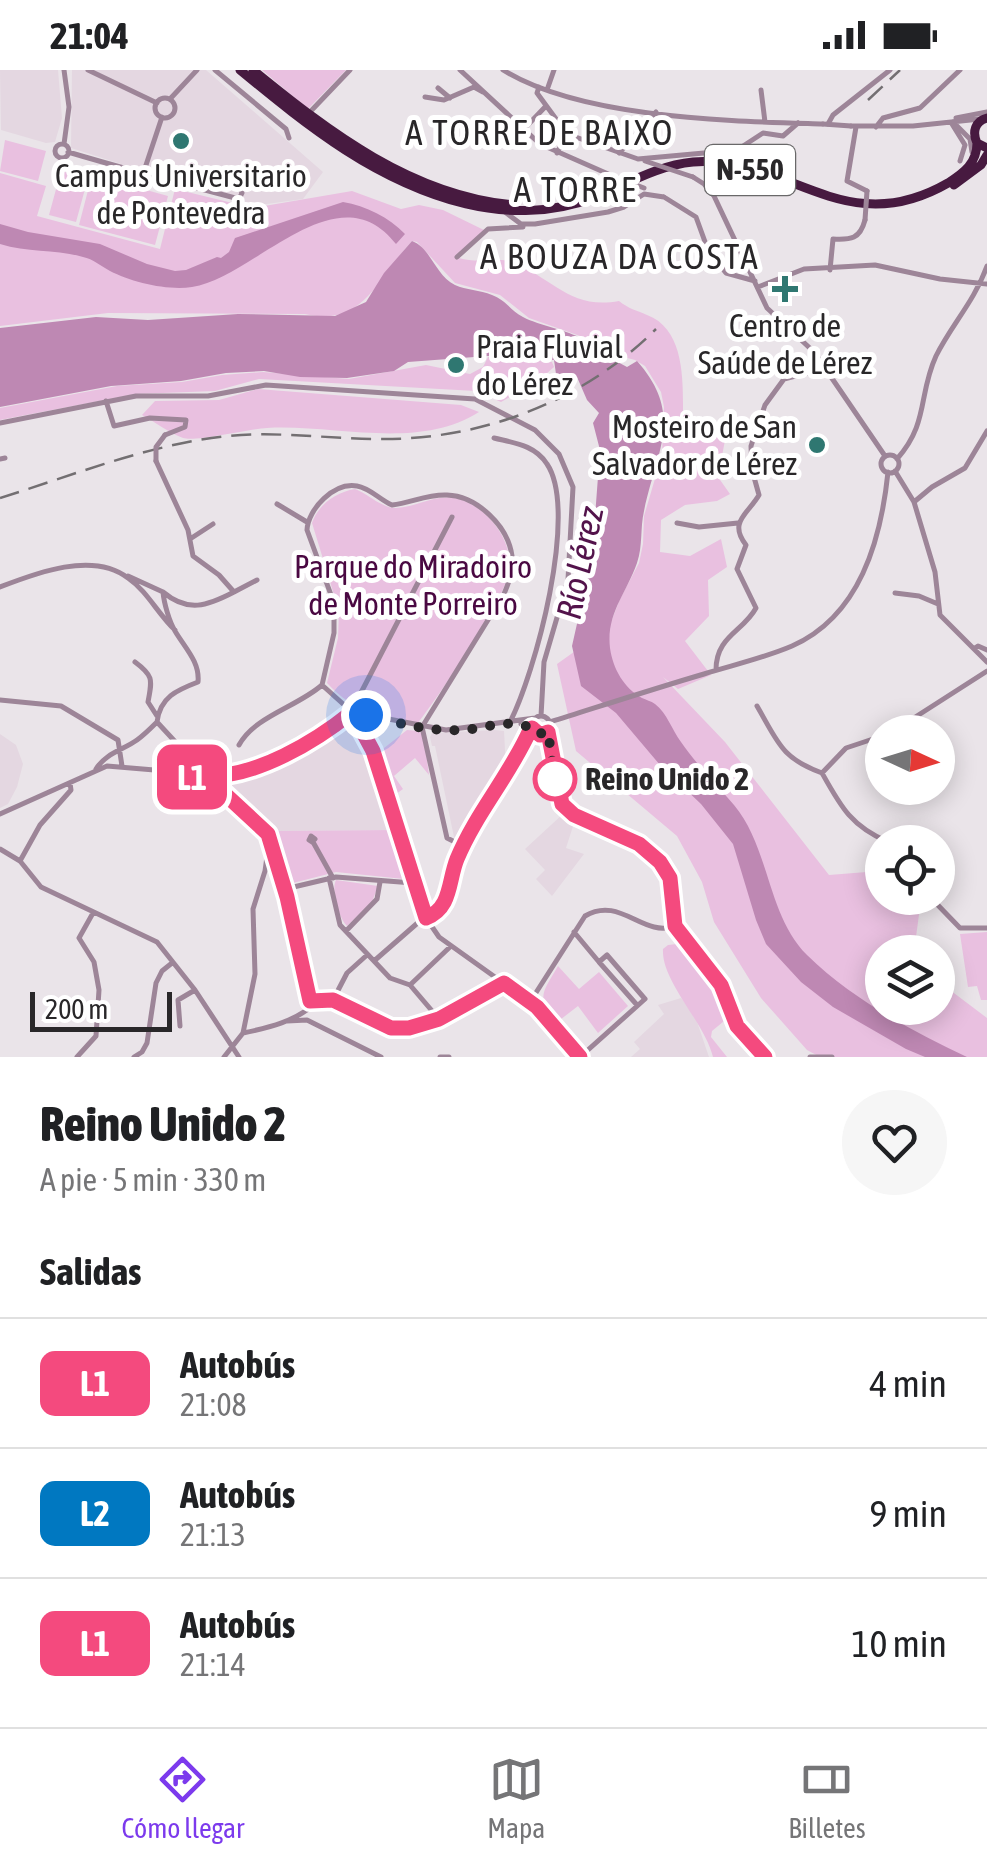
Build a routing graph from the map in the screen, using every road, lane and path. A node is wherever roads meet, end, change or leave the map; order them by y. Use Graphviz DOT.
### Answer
graph roads {
  1 [pos="64,70"];
  2 [pos="88,70"];
  3 [pos="197,70"];
  4 [pos="215,70"];
  5 [pos="240,70"];
  6 [pos="253,70"];
  7 [pos="350,70"];
  8 [pos="460,70"];
  9 [pos="503,70"];
  10 [pos="554,70"];
  11 [pos="890,70"];
  12 [pos="960,70"];
  13 [pos="474,85"];
  14 [pos="438,88"];
  15 [pos="543,89"];
  16 [pos="761,90"];
  17 [pos="425,96"];
  18 [pos="450,98"];
  19 [pos="170,99"];
  20 [pos="157,103"];
  21 [pos="546,106"];
  22 [pos="656,112"];
  23 [pos="308,115"];
  24 [pos="986,116"];
  25 [pos="162,117"];
  26 [pos="950,121"];
  27 [pos="765,122"];
  28 [pos="798,123"];
  29 [pos="825,124"];
  30 [pos="854,126"];
  31 [pos="876,127"];
  32 [pos="522,130"];
  33 [pos="567,134"];
  34 [pos="289,138"];
  35 [pos="64,144"];
  36 [pos="981,145"];
  37 [pos="68,152"];
  38 [pos="558,153"];
  39 [pos="620,153"];
  40 [pos="641,160"];
  41 [pos="964,165"];
  42 [pos="144,174"];
  43 [pos="610,190"];
  44 [pos="209,192"];
  45 [pos="664,197"];
  46 [pos="890,205"];
  47 [pos="502,210"];
  48 [pos="520,210"];
  49 [pos="528,224"];
  50 [pos="457,257"];
  51 [pos="987,266"];
  52 [pos="830,270"];
  53 [pos="756,284"];
  54 [pos="984,284"];
  55 [pos="814,352"];
  56 [pos="106,401"];
  57 [pos="0,423"];
  58 [pos="986,435"];
  59 [pos="494,438"];
  60 [pos="885,456"];
  61 [pos="898,459"];
  62 [pos="891,472"];
  63 [pos="914,502"];
  64 [pos="277,504"];
  65 [pos="452,517"];
  66 [pos="308,522"];
  67 [pos="677,522"];
  68 [pos="738,523"];
  69 [pos="213,524"];
  70 [pos="190,539"];
  71 [pos="128,576"];
  72 [pos="257,580"];
  73 [pos="0,587"];
  74 [pos="163,592"];
  75 [pos="234,592"];
  76 [pos="895,593"];
  77 [pos="938,604"];
  78 [pos="175,630"];
  79 [pos="975,648"];
  80 [pos="987,650"];
  81 [pos="135,662"];
  82 [pos="987,662"];
  83 [pos="716,670"];
  84 [pos="987,670"];
  85 [pos="322,686"];
  86 [pos="0,700"];
  87 [pos="757,706"];
  88 [pos="516,709"];
  89 [pos="352,712"];
  90 [pos="918,715"];
  91 [pos="157,719"];
  92 [pos="543,719"];
  93 [pos="522,722"];
  94 [pos="509,724"];
  95 [pos="422,728"];
  96 [pos="532,728"];
  97 [pos="544,733"];
  98 [pos="525,742"];
  99 [pos="865,742"];
  100 [pos="240,745"];
  101 [pos="121,746"];
  102 [pos="119,766"];
  103 [pos="198,766"];
  104 [pos="189,769"];
  105 [pos="97,770"];
  106 [pos="167,770"];
  107 [pos="178,772"];
  108 [pos="822,773"];
  109 [pos="206,775"];
  110 [pos="224,776"];
  111 [pos="191,777"];
  112 [pos="200,782"];
  113 [pos="70,783"];
  114 [pos="162,788"];
  115 [pos="217,790"];
  116 [pos="0,814"];
  117 [pos="865,830"];
  118 [pos="270,839"];
  119 [pos="313,842"];
  120 [pos="463,846"];
  121 [pos="0,849"];
  122 [pos="20,861"];
  123 [pos="331,878"];
  124 [pos="380,881"];
  125 [pos="413,884"];
  126 [pos="285,889"];
  127 [pos="93,913"];
  128 [pos="947,915"];
  129 [pos="426,918"];
  130 [pos="675,926"];
  131 [pos="987,928"];
  132 [pos="346,930"];
  133 [pos="574,932"];
  134 [pos="452,946"];
  135 [pos="368,954"];
  136 [pos="374,961"];
  137 [pos="173,962"];
  138 [pos="504,983"];
  139 [pos="410,985"];
  140 [pos="196,990"];
  141 [pos="314,997"];
  142 [pos="333,1000"];
  143 [pos="530,1002"];
  144 [pos="439,1019"];
  145 [pos="285,1020"];
  146 [pos="180,1026"];
  147 [pos="243,1032"];
  148 [pos="754,1046"];
  149 [pos="233,1049"];
  150 [pos="752,1056"];
  151 [pos="77,1057"];
  152 [pos="134,1057"];
  153 [pos="224,1057"];
  154 [pos="239,1057"];
  155 [pos="380,1057"];
  156 [pos="440,1057"];
  157 [pos="450,1057"];
  158 [pos="580,1057"];
  159 [pos="765,1057"];
  160 [pos="810,1057"];
  161 [pos="832,1057"];
  1 -- 35 [label="street"];
  2 -- 20 [label="street"];
  3 -- 19 [label="street"];
  4 -- 34 [label="street"];
  5 -- 47 [label="highway, N-550"];
  6 -- 23 [label="highway, N-550"];
  7 -- 23 [label="street"];
  8 -- 13 [label="street"];
  9 -- 15 [label="street"];
  10 -- 15 [label="street"];
  11 -- 29 [label="street"];
  12 -- 31 [label="street"];
  13 -- 18 [label="street"];
  13 -- 32 [label="street"];
  14 -- 18 [label="street"];
  15 -- 21 [label="street"];
  15 -- 22 [label="street"];
  16 -- 27 [label="street"];
  17 -- 18 [label="street"];
  19 -- 20 [label="street"];
  19 -- 25 [label="street"];
  20 -- 25 [label="street"];
  21 -- 32 [label="street"];
  21 -- 33 [label="street"];
  22 -- 27 [label="street"];
  22 -- 39 [label="street"];
  23 -- 43 [label="highway, N-550"];
  24 -- 26 [label="street"];
  24 -- 36 [label="highway, N-550"];
  25 -- 42 [label="street"];
  26 -- 31 [label="street"];
  26 -- 36 [label="street"];
  26 -- 41 [label="street"];
  27 -- 28 [label="street"];
  28 -- 29 [label="street"];
  28 -- 40 [label="street"];
  29 -- 30 [label="street, bridge"];
  30 -- 31 [label="street"];
  30 -- 52 [label="street, bridge"];
  32 -- 38 [label="street"];
  33 -- 38 [label="street"];
  33 -- 39 [label="street"];
  35 -- 37 [label="street"];
  35 -- 37 [label="street"];
  36 -- 41 [label="highway, N-550"];
  36 -- 46 [label="highway, N-550"];
  37 -- 42 [label="street"];
  38 -- 45 [label="street, bridge"];
  39 -- 40 [label="street"];
  40 -- 53 [label="street, bridge"];
  41 -- 46 [label="highway, N-550"];
  42 -- 44 [label="street"];
  43 -- 46 [label="highway, N-550"];
  43 -- 48 [label="highway, N-550"];
  44 -- 44 [label="street"];
  45 -- 49 [label="street"];
  45 -- 53 [label="street"];
  47 -- 48 [label="highway, N-550"];
  47 -- 49 [label="street"];
  48 -- 49 [label="street"];
  49 -- 50 [label="street"];
  51 -- 54 [label="street"];
  52 -- 53 [label="street"];
  52 -- 54 [label="street"];
  53 -- 55 [label="street"];
  54 -- 61 [label="street"];
  55 -- 60 [label="street"];
  55 -- 68 [label="street"];
  56 -- 57 [label="street"];
  56 -- 70 [label="street, bridge"];
  56 -- 92 [label="street"];
  58 -- 63 [label="street"];
  59 -- 88 [label="street"];
  60 -- 61 [label="street"];
  60 -- 62 [label="street"];
  61 -- 62 [label="street"];
  62 -- 63 [label="street"];
  62 -- 83 [label="street"];
  63 -- 77 [label="street"];
  64 -- 66 [label="street"];
  65 -- 89 [label="street"];
  66 -- 85 [label="street"];
  66 -- 95 [label="street"];
  67 -- 68 [label="street"];
  68 -- 83 [label="street"];
  69 -- 70 [label="street"];
  70 -- 75 [label="street"];
  71 -- 73 [label="street"];
  71 -- 74 [label="street"];
  71 -- 78 [label="street"];
  72 -- 75 [label="street"];
  74 -- 75 [label="street"];
  74 -- 78 [label="street"];
  76 -- 77 [label="street"];
  77 -- 79 [label="street"];
  78 -- 91 [label="street"];
  79 -- 80 [label="street"];
  79 -- 82 [label="street"];
  81 -- 91 [label="street"];
  83 -- 92 [label="street"];
  84 -- 90 [label="street"];
  85 -- 89 [label="street"];
  85 -- 100 [label="street"];
  86 -- 101 [label="street"];
  87 -- 108 [label="street"];
  88 -- 93 [label="street"];
  88 -- 94 [label="street"];
  89 -- 95 [label="street"];
  89 -- 110 [label="street"];
  89 -- 125 [label="street"];
  91 -- 101 [label="street"];
  91 -- 103 [label="street"];
  92 -- 93 [label="street"];
  92 -- 96 [label="street"];
  92 -- 97 [label="street"];
  93 -- 94 [label="street"];
  93 -- 96 [label="street"];
  93 -- 98 [label="street"];
  94 -- 95 [label="street"];
  95 -- 120 [label="street"];
  96 -- 97 [label="street"];
  96 -- 98 [label="street"];
  97 -- 98 [label="street"];
  97 -- 130 [label="street"];
  98 -- 120 [label="street"];
  99 -- 108 [label="street"];
  101 -- 102 [label="street"];
  101 -- 105 [label="street"];
  102 -- 105 [label="street"];
  102 -- 106 [label="street"];
  103 -- 104 [label="street"];
  103 -- 109 [label="street"];
  104 -- 107 [label="street"];
  104 -- 111 [label="street"];
  105 -- 113 [label="street"];
  106 -- 107 [label="street"];
  106 -- 114 [label="street"];
  107 -- 111 [label="street"];
  108 -- 117 [label="street"];
  109 -- 110 [label="street"];
  109 -- 112 [label="street"];
  110 -- 115 [label="street"];
  111 -- 112 [label="street"];
  112 -- 115 [label="street"];
  113 -- 116 [label="street"];
  113 -- 122 [label="street"];
  115 -- 118 [label="street"];
  118 -- 126 [label="street"];
  118 -- 147 [label="street"];
  119 -- 123 [label="street"];
  120 -- 129 [label="street"];
  121 -- 122 [label="street"];
  122 -- 127 [label="street"];
  123 -- 124 [label="street"];
  123 -- 126 [label="street"];
  123 -- 132 [label="street"];
  124 -- 125 [label="street"];
  124 -- 132 [label="street"];
  125 -- 129 [label="street"];
  126 -- 141 [label="street"];
  127 -- 137 [label="street"];
  127 -- 151 [label="street"];
  128 -- 131 [label="street"];
  129 -- 134 [label="street"];
  129 -- 136 [label="street"];
  130 -- 133 [label="street"];
  130 -- 148 [label="street"];
  132 -- 135 [label="street"];
  133 -- 143 [label="street"];
  133 -- 158 [label="street"];
  134 -- 138 [label="street"];
  134 -- 139 [label="street"];
  135 -- 136 [label="street"];
  135 -- 142 [label="street"];
  136 -- 139 [label="street"];
  137 -- 140 [label="street"];
  137 -- 152 [label="street"];
  138 -- 143 [label="street"];
  138 -- 144 [label="street"];
  139 -- 144 [label="street"];
  140 -- 146 [label="street"];
  140 -- 149 [label="street"];
  141 -- 142 [label="street"];
  141 -- 145 [label="street"];
  142 -- 144 [label="street"];
  143 -- 158 [label="street"];
  145 -- 147 [label="street"];
  145 -- 155 [label="street"];
  147 -- 149 [label="street"];
  148 -- 150 [label="street"];
  148 -- 159 [label="street"];
  149 -- 153 [label="street"];
  149 -- 154 [label="street"];
  156 -- 157 [label="street"];
  160 -- 161 [label="street"];
}
